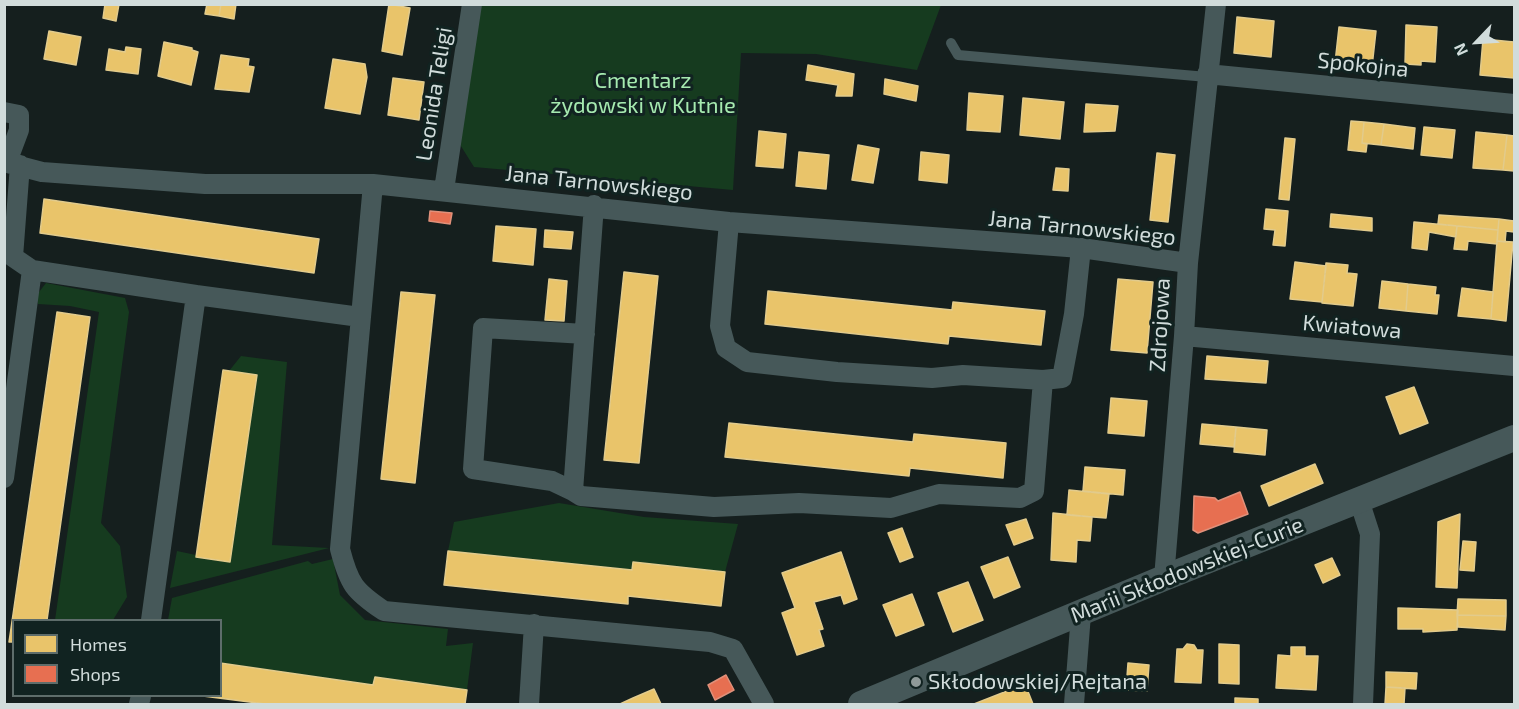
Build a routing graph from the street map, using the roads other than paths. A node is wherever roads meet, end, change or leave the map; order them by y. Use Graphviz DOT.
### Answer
graph roads {
  1 [pos="472,4"];
  2 [pos="1216,4"];
  3 [pos="951,43"];
  4 [pos="1207,75"];
  5 [pos="1515,104"];
  6 [pos="4,112"];
  7 [pos="10,163"];
  8 [pos="373,184"];
  9 [pos="444,190"];
  10 [pos="594,205"];
  11 [pos="729,222"];
  12 [pos="1081,248"];
  13 [pos="1188,263"];
  14 [pos="32,270"];
  15 [pos="196,295"];
  16 [pos="360,317"];
  17 [pos="585,334"];
  18 [pos="1184,336"];
  19 [pos="1515,366"];
  20 [pos="1043,380"];
  21 [pos="1515,438"];
  22 [pos="4,478"];
  23 [pos="573,491"];
  24 [pos="1359,500"];
  25 [pos="1164,578"];
  26 [pos="1081,614"];
  27 [pos="151,619"];
  28 [pos="534,624"];
  29 [pos="529,705"];
  30 [pos="764,705"];
  31 [pos="861,705"];
  32 [pos="1074,705"];
  33 [pos="1363,705"];
  1 -- 9 [label="street, Leonida Teligi"];
  2 -- 4 [label="street, Zdrojowa"];
  3 -- 4 [label="lane"];
  4 -- 5 [label="street, Spokojna"];
  4 -- 13 [label="street, Zdrojowa"];
  6 -- 7 [label="street"];
  7 -- 8 [label="street, Jana Tarnowskiego"];
  7 -- 14 [label="street"];
  8 -- 9 [label="street, Jana Tarnowskiego"];
  8 -- 16 [label="street"];
  9 -- 10 [label="street, Jana Tarnowskiego"];
  10 -- 11 [label="street, Jana Tarnowskiego"];
  10 -- 17 [label="street"];
  11 -- 12 [label="street, Jana Tarnowskiego"];
  11 -- 20 [label="street"];
  12 -- 13 [label="street, Jana Tarnowskiego"];
  12 -- 20 [label="street"];
  13 -- 18 [label="street, Zdrojowa"];
  14 -- 15 [label="street"];
  14 -- 22 [label="street"];
  15 -- 16 [label="street"];
  15 -- 27 [label="street"];
  16 -- 28 [label="street"];
  17 -- 23 [label="street"];
  17 -- 23 [label="street"];
  18 -- 19 [label="street, Kwiatowa"];
  18 -- 25 [label="street, Zdrojowa"];
  20 -- 23 [label="street"];
  21 -- 24 [label="street, Marii Skłodowskiej-Curie"];
  24 -- 25 [label="street, Marii Skłodowskiej-Curie"];
  24 -- 33 [label="street"];
  25 -- 26 [label="street, Marii Skłodowskiej-Curie"];
  26 -- 31 [label="street, Marii Skłodowskiej-Curie"];
  26 -- 32 [label="street"];
  28 -- 29 [label="street"];
  28 -- 30 [label="street"];
}
